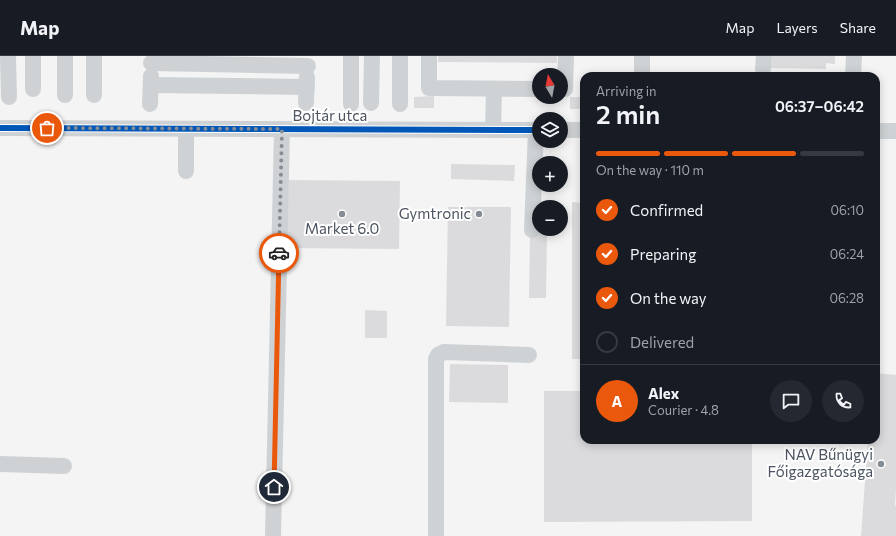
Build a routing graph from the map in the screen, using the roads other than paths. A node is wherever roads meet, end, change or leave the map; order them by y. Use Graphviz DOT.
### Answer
graph roads {
  1 [pos="8,56"];
  2 [pos="32,56"];
  3 [pos="65,56"];
  4 [pos="94,56"];
  5 [pos="351,56"];
  6 [pos="372,56"];
  7 [pos="400,56"];
  8 [pos="429,56"];
  9 [pos="566,56"];
  10 [pos="642,56"];
  11 [pos="854,56"];
  12 [pos="151,59"];
  13 [pos="308,61"];
  14 [pos="566,68"];
  15 [pos="642,72"];
  16 [pos="853,72"];
  17 [pos="151,85"];
  18 [pos="307,87"];
  19 [pos="494,88"];
  20 [pos="33,89"];
  21 [pos="532,89"];
  22 [pos="94,94"];
  23 [pos="65,95"];
  24 [pos="9,97"];
  25 [pos="371,103"];
  26 [pos="150,104"];
  27 [pos="306,104"];
  28 [pos="351,104"];
  29 [pos="400,104"];
  30 [pos="0,128"];
  31 [pos="186,129"];
  32 [pos="282,129"];
  33 [pos="493,130"];
  34 [pos="532,130"];
  35 [pos="568,130"];
  36 [pos="580,130"];
  37 [pos="880,131"];
  38 [pos="896,131"];
  39 [pos="536,148"];
  40 [pos="186,171"];
  41 [pos="534,200"];
  42 [pos="529,355"];
  43 [pos="0,464"];
  44 [pos="64,466"];
  45 [pos="273,536"];
  46 [pos="436,536"];
  1 -- 24 [label="street"];
  2 -- 20 [label="street"];
  3 -- 23 [label="street"];
  4 -- 22 [label="street"];
  5 -- 28 [label="street"];
  6 -- 25 [label="street"];
  7 -- 29 [label="street"];
  8 -- 19 [label="street"];
  9 -- 14 [label="street"];
  10 -- 15 [label="street"];
  11 -- 16 [label="street"];
  12 -- 13 [label="street"];
  12 -- 17 [label="street"];
  13 -- 18 [label="street"];
  17 -- 18 [label="street"];
  17 -- 26 [label="street"];
  18 -- 27 [label="street"];
  19 -- 21 [label="street"];
  19 -- 33 [label="street"];
  30 -- 31 [label="street, Bojtár utca"];
  31 -- 32 [label="street, Bojtár utca"];
  31 -- 40 [label="street"];
  32 -- 33 [label="street, Bojtár utca"];
  32 -- 45 [label="street"];
  33 -- 34 [label="street, Bojtár utca"];
  35 -- 36 [label="street"];
  37 -- 38 [label="street"];
  39 -- 41 [label="street"];
  42 -- 46 [label="street"];
  43 -- 44 [label="street"];
}
